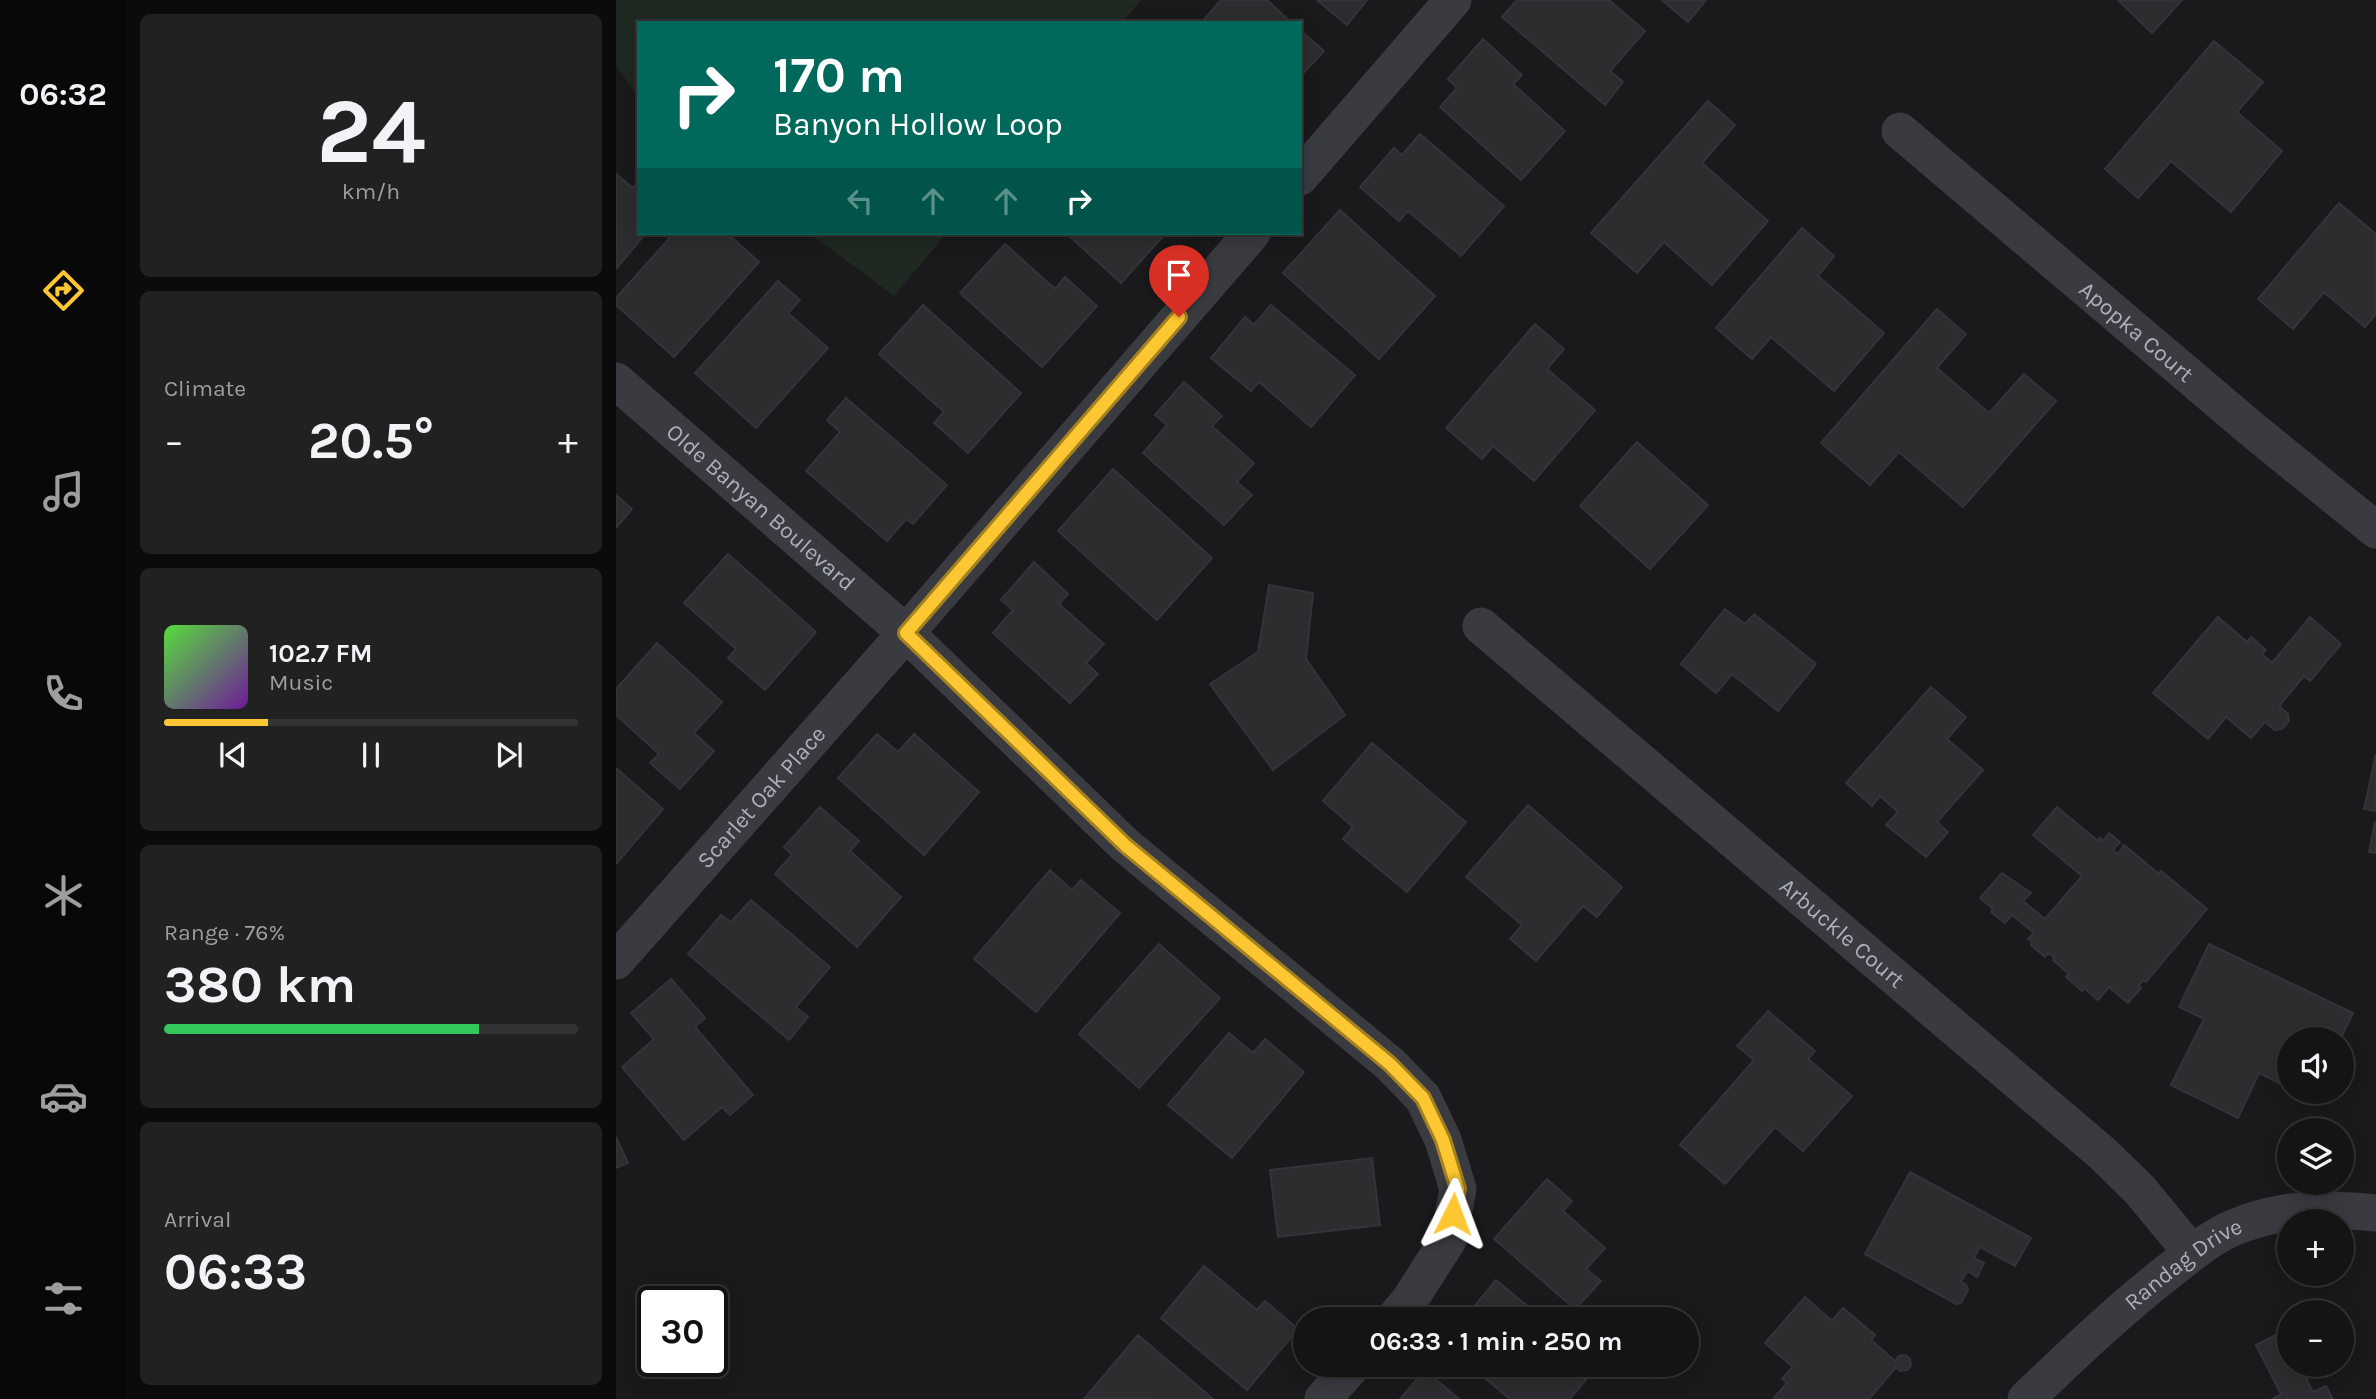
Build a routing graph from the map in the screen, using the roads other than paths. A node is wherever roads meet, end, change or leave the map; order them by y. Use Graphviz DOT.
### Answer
graph roads {
  1 [pos="1453,0"];
  2 [pos="1900,131"];
  3 [pos="1302,175"];
  4 [pos="1250,235"];
  5 [pos="616,381"];
  6 [pos="2376,530"];
  7 [pos="1481,626"];
  8 [pos="906,633"];
  9 [pos="616,961"];
  10 [pos="2376,1213"];
  11 [pos="2193,1253"];
  12 [pos="1404,1307"];
  13 [pos="1343,1377"];
  14 [pos="1324,1399"];
  15 [pos="2026,1399"];
  1 -- 3 [label="street"];
  2 -- 6 [label="street, Apopka Court"];
  4 -- 8 [label="street, Scarlet Oak Place"];
  5 -- 8 [label="street, Olde Banyan Boulevard"];
  7 -- 11 [label="street, Arbuckle Court"];
  8 -- 9 [label="street, Scarlet Oak Place"];
  8 -- 12 [label="street, Olde Banyan Boulevard"];
  10 -- 11 [label="street, Randag Drive"];
  11 -- 15 [label="street, Randag Drive"];
  13 -- 14 [label="street"];
}
